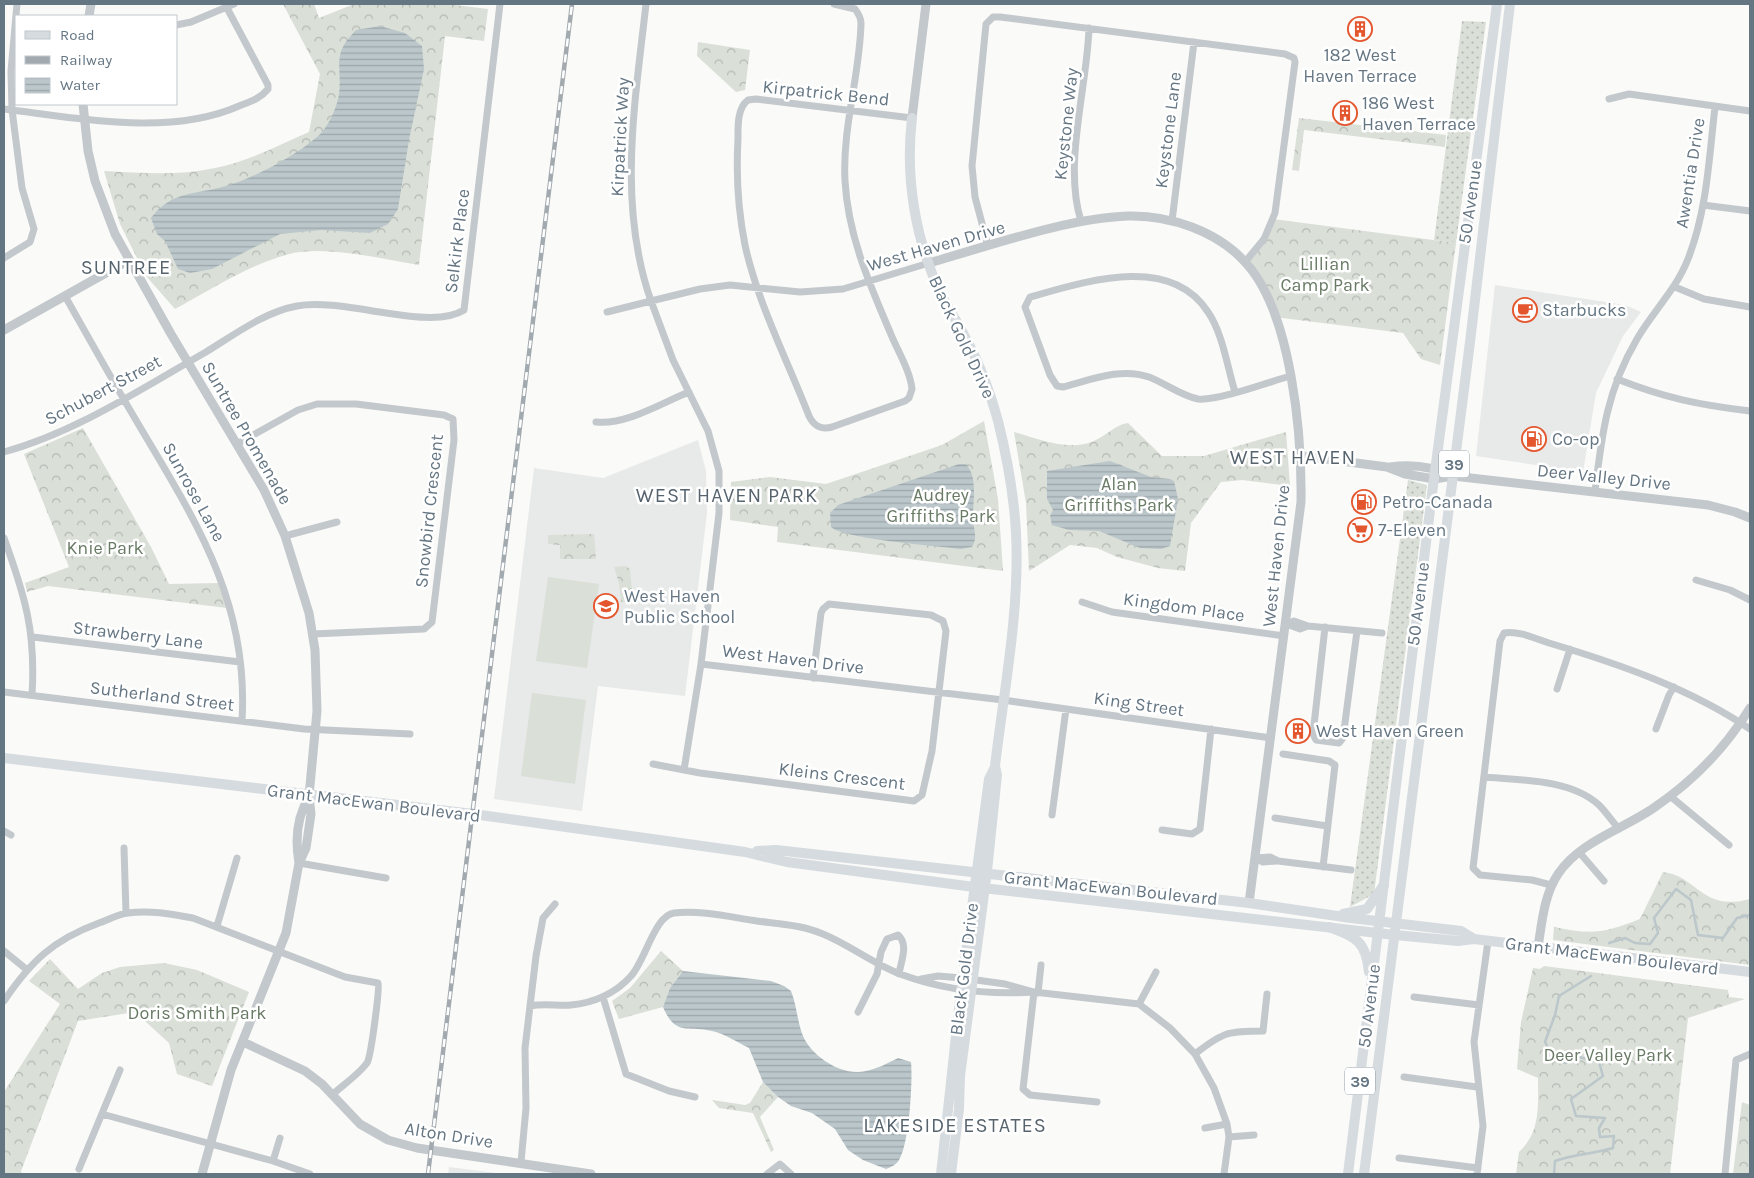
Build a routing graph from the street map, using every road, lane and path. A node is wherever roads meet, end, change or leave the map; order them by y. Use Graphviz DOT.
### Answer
graph roads {
  1 [pos="234,4"];
  2 [pos="500,4"];
  3 [pos="646,4"];
  4 [pos="834,4"];
  5 [pos="926,4"];
  6 [pos="1497,4"];
  7 [pos="1510,4"];
  8 [pos="227,8"];
  9 [pos="178,25"];
  10 [pos="15,28"];
  11 [pos="1089,28"];
  12 [pos="1194,42"];
  13 [pos="1609,99"];
  14 [pos="83,105"];
  15 [pos="1716,107"];
  16 [pos="4,109"];
  17 [pos="12,110"];
  18 [pos="850,110"];
  19 [pos="1750,111"];
  20 [pos="912,118"];
  21 [pos="83,119"];
  22 [pos="1703,205"];
  23 [pos="1750,211"];
  24 [pos="1081,221"];
  25 [pos="1172,221"];
  26 [pos="988,246"];
  27 [pos="4,258"];
  28 [pos="128,260"];
  29 [pos="1245,262"];
  30 [pos="929,264"];
  31 [pos="869,282"];
  32 [pos="757,286"];
  33 [pos="1675,286"];
  34 [pos="65,296"];
  35 [pos="651,301"];
  36 [pos="1750,307"];
  37 [pos="607,312"];
  38 [pos="4,330"];
  39 [pos="188,362"];
  40 [pos="1290,376"];
  41 [pos="1617,379"];
  42 [pos="689,392"];
  43 [pos="1235,392"];
  44 [pos="123,399"];
  45 [pos="1750,412"];
  46 [pos="596,422"];
  47 [pos="237,444"];
  48 [pos="4,452"];
  49 [pos="1302,456"];
  50 [pos="1387,467"];
  51 [pos="1435,468"];
  52 [pos="1453,476"];
  53 [pos="1434,479"];
  54 [pos="1595,491"];
  55 [pos="1750,518"];
  56 [pos="337,522"];
  57 [pos="285,536"];
  58 [pos="4,538"];
  59 [pos="1696,580"];
  60 [pos="1750,600"];
  61 [pos="1082,602"];
  62 [pos="1286,624"];
  63 [pos="1325,627"];
  64 [pos="1357,631"];
  65 [pos="1382,633"];
  66 [pos="313,634"];
  67 [pos="1284,636"];
  68 [pos="33,637"];
  69 [pos="1570,649"];
  70 [pos="240,662"];
  71 [pos="701,664"];
  72 [pos="813,678"];
  73 [pos="1674,687"];
  74 [pos="1556,689"];
  75 [pos="4,692"];
  76 [pos="938,694"];
  77 [pos="32,695"];
  78 [pos="1003,700"];
  79 [pos="1750,708"];
  80 [pos="1066,709"];
  81 [pos="242,721"];
  82 [pos="1741,722"];
  83 [pos="1750,728"];
  84 [pos="1211,729"];
  85 [pos="1656,729"];
  86 [pos="316,730"];
  87 [pos="410,734"];
  88 [pos="1271,738"];
  89 [pos="1283,754"];
  90 [pos="4,758"];
  91 [pos="652,764"];
  92 [pos="684,770"];
  93 [pos="1484,777"];
  94 [pos="309,796"];
  95 [pos="1670,796"];
  96 [pos="1052,815"];
  97 [pos="1275,818"];
  98 [pos="1327,826"];
  99 [pos="1619,829"];
  100 [pos="1162,830"];
  101 [pos="1729,845"];
  102 [pos="124,848"];
  103 [pos="745,852"];
  104 [pos="1580,852"];
  105 [pos="237,858"];
  106 [pos="1255,858"];
  107 [pos="299,863"];
  108 [pos="1323,867"];
  109 [pos="1351,870"];
  110 [pos="982,873"];
  111 [pos="386,878"];
  112 [pos="1604,881"];
  113 [pos="1384,885"];
  114 [pos="1551,885"];
  115 [pos="979,888"];
  116 [pos="1249,903"];
  117 [pos="555,904"];
  118 [pos="126,913"];
  119 [pos="1332,914"];
  120 [pos="1380,922"];
  121 [pos="1396,923"];
  122 [pos="217,926"];
  123 [pos="1329,927"];
  124 [pos="1378,933"];
  125 [pos="1395,935"];
  126 [pos="1474,938"];
  127 [pos="1488,940"];
  128 [pos="1538,947"];
  129 [pos="4,951"];
  130 [pos="280,951"];
  131 [pos="879,965"];
  132 [pos="1041,965"];
  133 [pos="26,969"];
  134 [pos="1156,972"];
  135 [pos="1750,972"];
  136 [pos="899,974"];
  137 [pos="921,979"];
  138 [pos="968,979"];
  139 [pos="1371,988"];
  140 [pos="966,990"];
  141 [pos="1036,992"];
  142 [pos="1267,994"];
  143 [pos="603,997"];
  144 [pos="1414,997"];
  145 [pos="4,1001"];
  146 [pos="1139,1004"];
  147 [pos="1479,1005"];
  148 [pos="530,1006"];
  149 [pos="858,1012"];
  150 [pos="243,1042"];
  151 [pos="1195,1054"];
  152 [pos="1750,1054"];
  153 [pos="120,1070"];
  154 [pos="1404,1077"];
  155 [pos="1477,1087"];
  156 [pos="332,1095"];
  157 [pos="695,1097"];
  158 [pos="1097,1102"];
  159 [pos="102,1114"];
  160 [pos="1228,1124"];
  161 [pos="1206,1128"];
  162 [pos="1254,1135"];
  163 [pos="1229,1137"];
  164 [pos="280,1138"];
  165 [pos="209,1145"];
  166 [pos="1399,1158"];
  167 [pos="273,1161"];
  168 [pos="521,1162"];
  169 [pos="79,1169"];
  170 [pos="1478,1171"];
  171 [pos="202,1174"];
  172 [pos="310,1174"];
  173 [pos="591,1174"];
  174 [pos="767,1174"];
  175 [pos="791,1174"];
  176 [pos="941,1174"];
  177 [pos="951,1174"];
  178 [pos="1224,1174"];
  179 [pos="1348,1174"];
  180 [pos="1364,1174"];
  181 [pos="1726,1174"];
  1 -- 8 [label="street"];
  2 -- 39 [label="street, Selkirk Place"];
  3 -- 35 [label="street, Kirpatrick Way"];
  4 -- 18 [label="street"];
  5 -- 20 [label="street"];
  6 -- 51 [label="main road, 50 Avenue / 39"];
  7 -- 52 [label="main road, 50 Avenue / 39"];
  8 -- 9 [label="street"];
  8 -- 21 [label="street"];
  10 -- 17 [label="street"];
  11 -- 12 [label="street"];
  11 -- 24 [label="street, Keystone Way"];
  11 -- 26 [label="street"];
  12 -- 25 [label="street, Keystone Lane"];
  12 -- 29 [label="street"];
  13 -- 15 [label="street"];
  14 -- 21 [label="street, Suntree Promenade"];
  15 -- 19 [label="street"];
  15 -- 22 [label="street, Awentia Drive"];
  16 -- 17 [label="street"];
  17 -- 21 [label="street"];
  17 -- 27 [label="street"];
  18 -- 20 [label="street, Kirpatrick Bend"];
  18 -- 31 [label="street"];
  18 -- 32 [label="street, Kirpatrick Bend"];
  20 -- 30 [label="main road, Black Gold Drive"];
  21 -- 28 [label="street, Suntree Promenade"];
  22 -- 23 [label="street"];
  22 -- 33 [label="street, Awentia Drive"];
  24 -- 25 [label="street, West Haven Drive"];
  24 -- 26 [label="street, West Haven Drive"];
  25 -- 29 [label="street, West Haven Drive"];
  26 -- 30 [label="street, West Haven Drive"];
  28 -- 34 [label="street"];
  28 -- 39 [label="street, Suntree Promenade"];
  29 -- 40 [label="street, West Haven Drive"];
  30 -- 31 [label="street, West Haven Drive"];
  30 -- 78 [label="main road, Black Gold Drive"];
  31 -- 32 [label="street, West Haven Drive"];
  31 -- 32 [label="street"];
  32 -- 35 [label="street, West Haven Drive"];
  33 -- 36 [label="street"];
  33 -- 41 [label="street, Awentia Drive"];
  34 -- 38 [label="street"];
  34 -- 44 [label="street, Sunrose Lane"];
  35 -- 37 [label="street"];
  35 -- 42 [label="street, West Haven Drive"];
  39 -- 44 [label="street, Schubert Street"];
  39 -- 47 [label="street, Suntree Promenade"];
  40 -- 43 [label="street"];
  40 -- 49 [label="street, West Haven Drive"];
  41 -- 45 [label="street"];
  41 -- 54 [label="street, Awentia Drive"];
  42 -- 46 [label="street"];
  42 -- 71 [label="street, West Haven Drive"];
  43 -- 43 [label="street"];
  44 -- 48 [label="street, Schubert Street"];
  44 -- 70 [label="street, Sunrose Lane"];
  47 -- 57 [label="street, Suntree Promenade"];
  47 -- 66 [label="street, Snowbird Crescent"];
  49 -- 50 [label="street"];
  49 -- 62 [label="street, West Haven Drive"];
  50 -- 51 [label="street"];
  50 -- 53 [label="street"];
  51 -- 52 [label="street"];
  51 -- 53 [label="main road, 50 Avenue / 39"];
  52 -- 53 [label="street"];
  52 -- 54 [label="street, Deer Valley Drive"];
  52 -- 121 [label="main road, 50 Avenue / 39"];
  53 -- 113 [label="main road, 50 Avenue / 39"];
  54 -- 55 [label="street, Deer Valley Drive"];
  56 -- 57 [label="street"];
  57 -- 66 [label="street, Suntree Promenade"];
  58 -- 68 [label="street"];
  59 -- 60 [label="street"];
  61 -- 67 [label="street, Kingdom Place"];
  62 -- 63 [label="street"];
  62 -- 67 [label="street, West Haven Drive"];
  63 -- 64 [label="street"];
  63 -- 64 [label="street"];
  64 -- 65 [label="street"];
  66 -- 86 [label="street, Suntree Promenade"];
  67 -- 88 [label="street, West Haven Drive"];
  68 -- 70 [label="street, Strawberry Lane"];
  68 -- 77 [label="street"];
  69 -- 73 [label="street"];
  69 -- 74 [label="street"];
  69 -- 93 [label="street"];
  70 -- 81 [label="street, Sunrose Lane"];
  71 -- 72 [label="street, West Haven Drive"];
  71 -- 92 [label="street"];
  72 -- 76 [label="street, West Haven Drive"];
  72 -- 76 [label="street"];
  73 -- 82 [label="street"];
  73 -- 85 [label="street"];
  75 -- 77 [label="street, Sutherland Street"];
  76 -- 78 [label="street, West Haven Drive"];
  76 -- 92 [label="street, Kleins Crescent"];
  77 -- 81 [label="street, Sutherland Street"];
  78 -- 80 [label="street, King Street"];
  78 -- 110 [label="main road, Black Gold Drive"];
  79 -- 82 [label="street"];
  80 -- 84 [label="street, King Street"];
  80 -- 96 [label="street"];
  81 -- 86 [label="street, Sutherland Street"];
  82 -- 83 [label="street"];
  82 -- 95 [label="street"];
  84 -- 88 [label="street, King Street"];
  84 -- 100 [label="street"];
  86 -- 87 [label="street, Sutherland Street"];
  86 -- 94 [label="street, Suntree Promenade"];
  88 -- 106 [label="street, West Haven Drive"];
  89 -- 98 [label="street"];
  90 -- 94 [label="main road, Grant MacEwan Boulevard"];
  91 -- 92 [label="street, Kleins Crescent"];
  93 -- 99 [label="street"];
  93 -- 114 [label="street"];
  94 -- 103 [label="main road, Grant MacEwan Boulevard"];
  94 -- 107 [label="street, Suntree Promenade"];
  95 -- 99 [label="street"];
  95 -- 101 [label="street"];
  97 -- 98 [label="street"];
  98 -- 108 [label="street"];
  99 -- 104 [label="street"];
  102 -- 118 [label="street"];
  103 -- 110 [label="main road, Grant MacEwan Boulevard"];
  103 -- 115 [label="main road, Grant MacEwan Boulevard"];
  104 -- 112 [label="street"];
  104 -- 114 [label="street"];
  105 -- 122 [label="street"];
  106 -- 108 [label="street"];
  106 -- 116 [label="street, West Haven Drive"];
  107 -- 111 [label="street"];
  107 -- 130 [label="street, Suntree Promenade"];
  108 -- 109 [label="street"];
  110 -- 115 [label="main road, Black Gold Drive"];
  110 -- 116 [label="main road, Grant MacEwan Boulevard"];
  113 -- 119 [label="main road"];
  113 -- 120 [label="main road, 50 Avenue / 39"];
  114 -- 128 [label="street"];
  115 -- 123 [label="main road, Grant MacEwan Boulevard"];
  115 -- 138 [label="main road, Black Gold Drive"];
  116 -- 119 [label="main road, Grant MacEwan Boulevard"];
  117 -- 148 [label="street"];
  118 -- 122 [label="street"];
  118 -- 133 [label="street"];
  119 -- 120 [label="main road, Grant MacEwan Boulevard"];
  120 -- 121 [label="main road, Grant MacEwan Boulevard"];
  120 -- 124 [label="main road, 50 Avenue / 39"];
  121 -- 125 [label="main road, 50 Avenue / 39"];
  121 -- 126 [label="main road, Grant MacEwan Boulevard"];
  122 -- 130 [label="street"];
  123 -- 124 [label="main road, Grant MacEwan Boulevard"];
  123 -- 139 [label="main road"];
  124 -- 125 [label="main road, Grant MacEwan Boulevard"];
  124 -- 139 [label="main road, 50 Avenue / 39"];
  125 -- 126 [label="main road, Grant MacEwan Boulevard"];
  125 -- 180 [label="main road, 50 Avenue / 39"];
  126 -- 127 [label="main road, Grant MacEwan Boulevard"];
  127 -- 128 [label="main road, Grant MacEwan Boulevard"];
  127 -- 147 [label="street"];
  128 -- 135 [label="main road, Grant MacEwan Boulevard"];
  129 -- 133 [label="street"];
  130 -- 150 [label="street, Suntree Promenade"];
  130 -- 156 [label="street"];
  131 -- 136 [label="street"];
  131 -- 136 [label="street"];
  131 -- 143 [label="street"];
  131 -- 149 [label="street"];
  132 -- 141 [label="street"];
  133 -- 145 [label="street"];
  134 -- 146 [label="street"];
  136 -- 137 [label="street"];
  137 -- 138 [label="street"];
  137 -- 140 [label="street"];
  138 -- 140 [label="main road, Black Gold Drive"];
  138 -- 141 [label="street"];
  139 -- 179 [label="main road, 50 Avenue / 39"];
  140 -- 141 [label="street"];
  140 -- 176 [label="main road, Black Gold Drive"];
  140 -- 177 [label="main road, Black Gold Drive"];
  141 -- 146 [label="street"];
  141 -- 158 [label="street"];
  142 -- 151 [label="street"];
  143 -- 148 [label="street"];
  143 -- 157 [label="street"];
  144 -- 147 [label="street"];
  146 -- 151 [label="street"];
  147 -- 155 [label="street"];
  148 -- 168 [label="street"];
  150 -- 156 [label="street, Alton Drive"];
  150 -- 165 [label="street, Suntree Promenade"];
  151 -- 160 [label="street"];
  152 -- 181 [label="street"];
  153 -- 159 [label="street"];
  154 -- 155 [label="street"];
  155 -- 170 [label="street"];
  156 -- 168 [label="street, Alton Drive"];
  159 -- 165 [label="street"];
  159 -- 169 [label="street"];
  160 -- 161 [label="street"];
  160 -- 163 [label="street"];
  162 -- 163 [label="street"];
  163 -- 178 [label="street"];
  164 -- 167 [label="street"];
  165 -- 167 [label="street"];
  165 -- 171 [label="street, Suntree Promenade"];
  166 -- 170 [label="street"];
  167 -- 172 [label="street"];
  168 -- 173 [label="street, Alton Drive"];
  174 -- 175 [label="street"];
}
